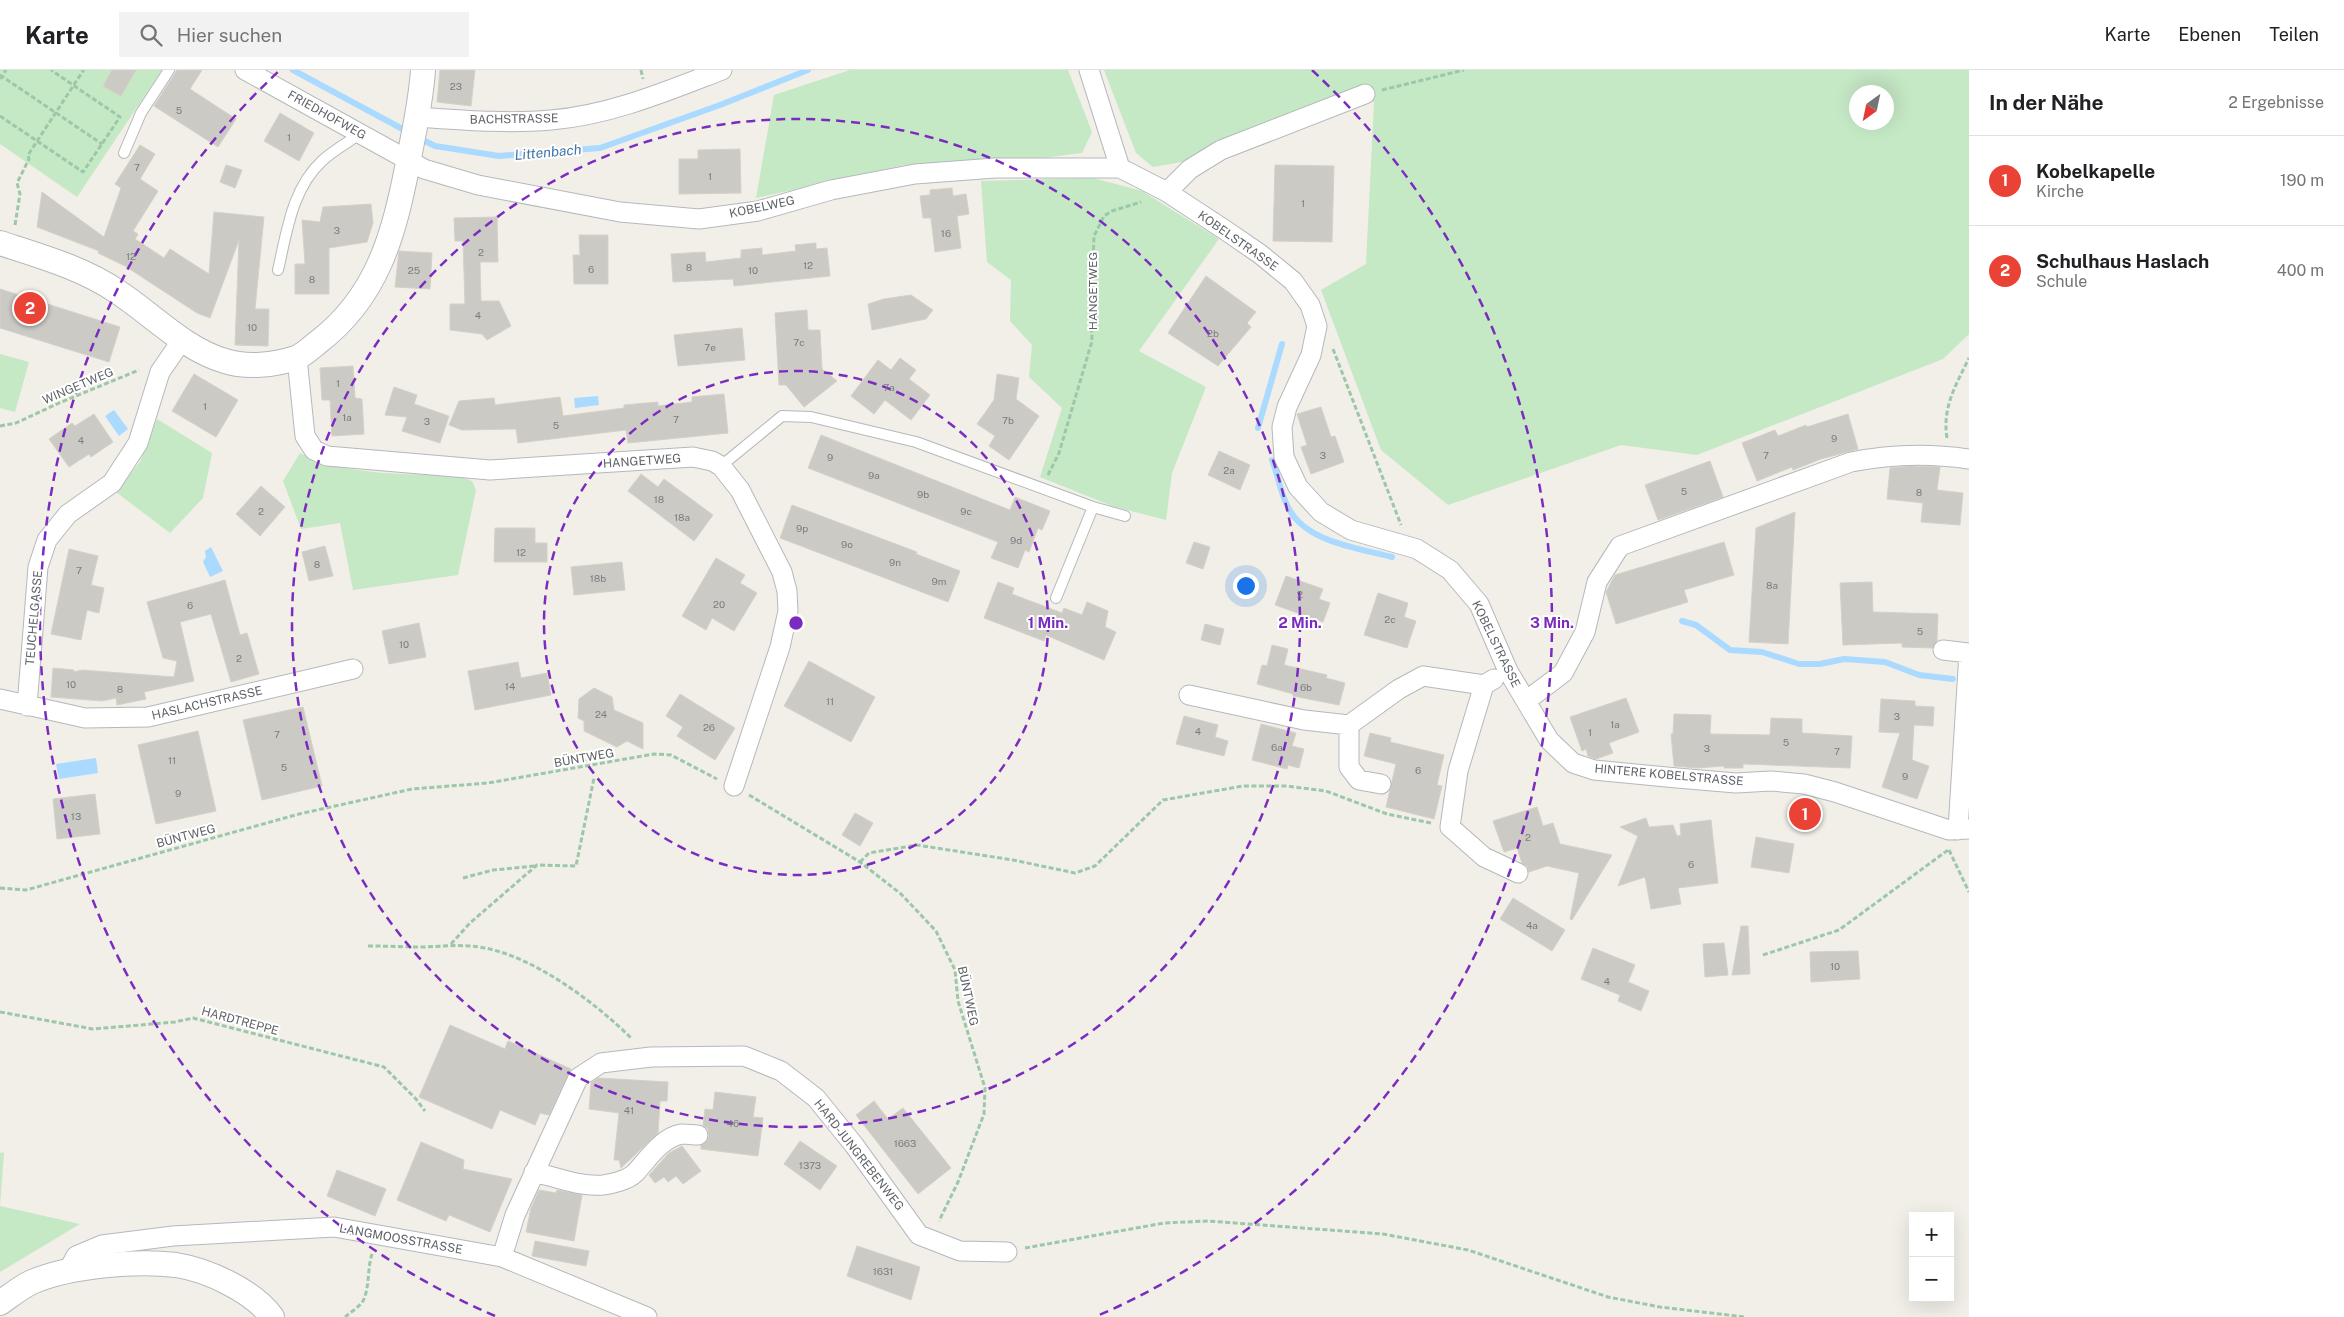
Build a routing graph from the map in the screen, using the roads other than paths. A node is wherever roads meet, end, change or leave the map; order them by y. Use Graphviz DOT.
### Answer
graph roads {
  1 [pos="169,70"];
  2 [pos="245,70"];
  3 [pos="423,70"];
  4 [pos="722,70"];
  5 [pos="1088,70"];
  6 [pos="1365,94"];
  7 [pos="361,133"];
  8 [pos="414,137"];
  9 [pos="124,153"];
  10 [pos="1120,168"];
  11 [pos="1167,192"];
  12 [pos="0,243"];
  13 [pos="278,270"];
  14 [pos="182,340"];
  15 [pos="297,358"];
  16 [pos="1960,458"];
  17 [pos="721,466"];
  18 [pos="1093,507"];
  19 [pos="1125,516"];
  20 [pos="1056,598"];
  21 [pos="1943,650"];
  22 [pos="353,669"];
  23 [pos="1508,671"];
  24 [pos="1484,685"];
  25 [pos="1189,695"];
  26 [pos="0,699"];
  27 [pos="1526,701"];
  28 [pos="27,706"];
  29 [pos="1349,725"];
  30 [pos="1573,763"];
  31 [pos="1381,784"];
  32 [pos="734,786"];
  33 [pos="1963,830"];
  34 [pos="1518,873"];
  35 [pos="698,1135"];
  36 [pos="534,1172"];
  37 [pos="1007,1252"];
  38 [pos="502,1257"];
  39 [pos="67,1272"];
  40 [pos="0,1303"];
  41 [pos="272,1317"];
  42 [pos="646,1317"];
  1 -- 9 [label="lane"];
  2 -- 7 [label="street, FRIEDHOFWEG"];
  3 -- 8 [label="street"];
  4 -- 8 [label="street, BACHSTRASSE"];
  5 -- 10 [label="street"];
  6 -- 11 [label="street"];
  7 -- 8 [label="street, FRIEDHOFWEG"];
  7 -- 13 [label="lane"];
  8 -- 10 [label="street, KOBELWEG"];
  8 -- 15 [label="street"];
  10 -- 11 [label="street, KOBELSTRASSE"];
  11 -- 23 [label="street, KOBELSTRASSE"];
  12 -- 14 [label="street"];
  14 -- 15 [label="street"];
  14 -- 28 [label="street, TEUCHELGASSE"];
  15 -- 17 [label="street, HANGETWEG"];
  16 -- 27 [label="street, KOBELSTRASSE"];
  17 -- 18 [label="lane"];
  17 -- 32 [label="street"];
  18 -- 19 [label="lane"];
  18 -- 20 [label="lane"];
  21 -- 33 [label="street"];
  22 -- 28 [label="street, HASLACHSTRASSE"];
  23 -- 24 [label="street"];
  23 -- 27 [label="street, KOBELSTRASSE"];
  24 -- 29 [label="street"];
  24 -- 34 [label="street"];
  25 -- 29 [label="street"];
  26 -- 28 [label="street, HASLACHSTRASSE"];
  27 -- 30 [label="street, KOBELSTRASSE"];
  29 -- 31 [label="street"];
  30 -- 33 [label="street, HINTERE KOBELSTRASSE"];
  35 -- 36 [label="street"];
  36 -- 37 [label="street, HARD-JUNGREBENWEG"];
  36 -- 38 [label="street, HARD-JUNGREBENWEG"];
  38 -- 39 [label="street, LANGMOOSSTRASSE"];
  38 -- 42 [label="street, LANGMOOSSTRASSE"];
  39 -- 40 [label="street"];
  39 -- 41 [label="street"];
}
